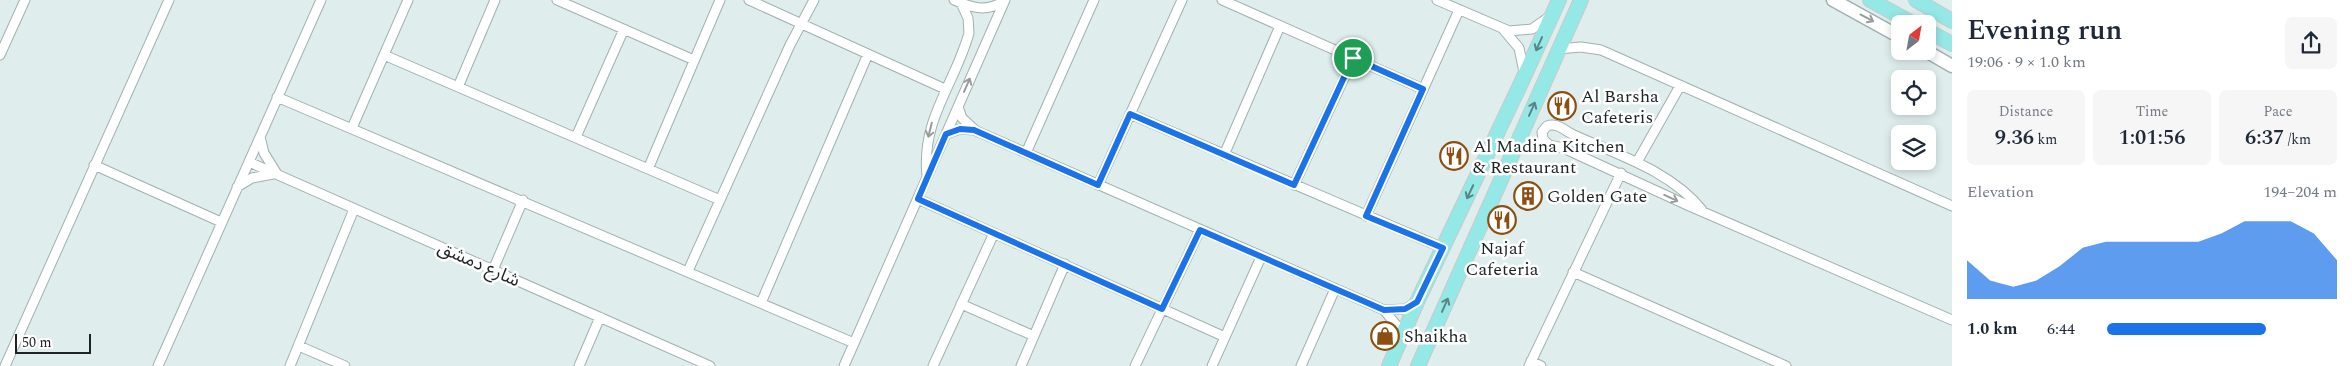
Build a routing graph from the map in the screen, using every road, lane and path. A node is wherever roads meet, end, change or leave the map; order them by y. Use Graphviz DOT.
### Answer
graph roads {
  1 [pos="25,0"];
  2 [pos="169,0"];
  3 [pos="321,0"];
  4 [pos="408,0"];
  5 [pos="495,0"];
  6 [pos="557,0"];
  7 [pos="720,0"];
  8 [pos="749,0"];
  9 [pos="814,0"];
  10 [pos="1005,0"];
  11 [pos="1094,0"];
  12 [pos="1182,0"];
  13 [pos="1222,0"];
  14 [pos="1437,0"];
  15 [pos="1581,0"];
  16 [pos="1833,0"];
  17 [pos="1870,0"];
  18 [pos="1916,0"];
  19 [pos="958,2"];
  20 [pos="1556,5"];
  21 [pos="1459,10"];
  22 [pos="1895,15"];
  23 [pos="1952,21"];
  24 [pos="802,24"];
  25 [pos="1280,26"];
  26 [pos="624,29"];
  27 [pos="1503,29"];
  28 [pos="1891,31"];
  29 [pos="1936,35"];
  30 [pos="1952,44"];
  31 [pos="1558,49"];
  32 [pos="868,54"];
  33 [pos="0,55"];
  34 [pos="384,55"];
  35 [pos="1936,57"];
  36 [pos="1353,58"];
  37 [pos="694,60"];
  38 [pos="1952,66"];
  39 [pos="1522,81"];
  40 [pos="1680,86"];
  41 [pos="458,87"];
  42 [pos="945,88"];
  43 [pos="1423,89"];
  44 [pos="277,97"];
  45 [pos="958,107"];
  46 [pos="1130,114"];
  47 [pos="352,128"];
  48 [pos="974,130"];
  49 [pos="946,134"];
  50 [pos="260,137"];
  51 [pos="576,138"];
  52 [pos="1548,144"];
  53 [pos="1512,152"];
  54 [pos="1026,153"];
  55 [pos="1224,155"];
  56 [pos="249,162"];
  57 [pos="1637,162"];
  58 [pos="94,165"];
  59 [pos="648,169"];
  60 [pos="277,174"];
  61 [pos="1621,174"];
  62 [pos="927,178"];
  63 [pos="1098,185"];
  64 [pos="1294,185"];
  65 [pos="237,188"];
  66 [pos="918,199"];
  67 [pos="523,200"];
  68 [pos="720,200"];
  69 [pos="1952,206"];
  70 [pos="354,208"];
  71 [pos="1702,211"];
  72 [pos="1366,216"];
  73 [pos="221,222"];
  74 [pos="1200,230"];
  75 [pos="994,233"];
  76 [pos="1443,248"];
  77 [pos="1261,257"];
  78 [pos="1065,264"];
  79 [pos="493,270"];
  80 [pos="688,271"];
  81 [pos="1573,272"];
  82 [pos="1335,289"];
  83 [pos="1417,302"];
  84 [pos="761,303"];
  85 [pos="961,304"];
  86 [pos="1162,309"];
  87 [pos="1384,310"];
  88 [pos="600,317"];
  89 [pos="1952,320"];
  90 [pos="1034,336"];
  91 [pos="1225,337"];
  92 [pos="1401,341"];
  93 [pos="854,343"];
  94 [pos="298,346"];
  95 [pos="4,361"];
  96 [pos="1530,364"];
  97 [pos="158,366"];
  98 [pos="290,366"];
  99 [pos="345,366"];
  100 [pos="579,366"];
  101 [pos="710,366"];
  102 [pos="844,366"];
  103 [pos="933,366"];
  104 [pos="1022,366"];
  105 [pos="1135,366"];
  106 [pos="1212,366"];
  107 [pos="1301,366"];
  108 [pos="1389,366"];
  109 [pos="1418,366"];
  110 [pos="1541,366"];
  111 [pos="1786,366"];
  1 -- 33 [label="street"];
  2 -- 58 [label="street"];
  3 -- 44 [label="street"];
  4 -- 34 [label="street"];
  5 -- 41 [label="street"];
  6 -- 26 [label="street"];
  7 -- 37 [label="street"];
  8 -- 24 [label="street"];
  9 -- 24 [label="street"];
  10 -- 19 [label="street"];
  45 -- 10 [label="street, one-way"];
  11 -- 54 [label="street"];
  12 -- 46 [label="street"];
  13 -- 25 [label="street"];
  14 -- 21 [label="street"];
  15 -- 31 [label="main road"];
  16 -- 28 [label="street, one-way"];
  17 -- 22 [label="main road"];
  18 -- 23 [label="main road"];
  19 -- 42 [label="street"];
  20 -- 27 [label="street"];
  20 -- 39 [label="main road, one-way"];
  21 -- 27 [label="street"];
  21 -- 43 [label="street"];
  24 -- 32 [label="street"];
  24 -- 68 [label="street"];
  25 -- 36 [label="street"];
  25 -- 55 [label="street"];
  26 -- 37 [label="street"];
  26 -- 51 [label="street"];
  27 -- 39 [label="street"];
  29 -- 30 [label="main road"];
  31 -- 40 [label="street"];
  53 -- 31 [label="main road, one-way"];
  32 -- 42 [label="street"];
  32 -- 84 [label="street"];
  34 -- 41 [label="street"];
  34 -- 47 [label="street"];
  35 -- 38 [label="street"];
  36 -- 43 [label="street"];
  36 -- 64 [label="street"];
  37 -- 59 [label="street"];
  39 -- 76 [label="main road, one-way"];
  40 -- 57 [label="street"];
  40 -- 69 [label="street"];
  41 -- 51 [label="street"];
  42 -- 62 [label="street, one-way"];
  43 -- 72 [label="street"];
  44 -- 47 [label="street"];
  44 -- 50 [label="street"];
  45 -- 48 [label="street"];
  45 -- 49 [label="street"];
  46 -- 55 [label="street"];
  46 -- 63 [label="street"];
  47 -- 67 [label="street"];
  48 -- 49 [label="street"];
  48 -- 54 [label="street"];
  49 -- 62 [label="street"];
  50 -- 56 [label="street"];
  50 -- 60 [label="street"];
  51 -- 59 [label="street"];
  52 -- 53 [label="street"];
  52 -- 57 [label="street"];
  52 -- 61 [label="street"];
  109 -- 53 [label="main road, one-way"];
  54 -- 63 [label="street"];
  55 -- 64 [label="street"];
  56 -- 60 [label="street, شارع دمشق"];
  56 -- 65 [label="street"];
  57 -- 71 [label="street"];
  58 -- 73 [label="street"];
  58 -- 95 [label="street"];
  59 -- 68 [label="street"];
  60 -- 65 [label="street"];
  60 -- 70 [label="street, شارع دمشق"];
  61 -- 71 [label="street, one-way"];
  61 -- 81 [label="street"];
  62 -- 66 [label="street"];
  63 -- 74 [label="street"];
  64 -- 72 [label="street"];
  65 -- 73 [label="street"];
  66 -- 75 [label="street"];
  66 -- 93 [label="street"];
  67 -- 79 [label="street"];
  67 -- 80 [label="street"];
  68 -- 80 [label="street"];
  70 -- 79 [label="street, شارع دمشق"];
  70 -- 94 [label="street"];
  71 -- 89 [label="street"];
  72 -- 76 [label="street"];
  73 -- 97 [label="street"];
  74 -- 77 [label="street"];
  74 -- 86 [label="street"];
  75 -- 78 [label="street"];
  75 -- 85 [label="street"];
  76 -- 83 [label="main road"];
  77 -- 82 [label="street"];
  77 -- 91 [label="street"];
  78 -- 86 [label="street"];
  78 -- 90 [label="street"];
  79 -- 88 [label="street, شارع دمشق"];
  80 -- 84 [label="street"];
  81 -- 96 [label="street"];
  81 -- 111 [label="street"];
  82 -- 87 [label="street"];
  82 -- 107 [label="street"];
  83 -- 87 [label="street"];
  83 -- 92 [label="main road"];
  84 -- 93 [label="street"];
  85 -- 90 [label="street"];
  85 -- 103 [label="street"];
  86 -- 91 [label="street"];
  86 -- 105 [label="street"];
  87 -- 92 [label="street"];
  88 -- 100 [label="street"];
  88 -- 101 [label="street, شارع دمشق"];
  90 -- 104 [label="street"];
  91 -- 106 [label="street"];
  92 -- 108 [label="main road"];
  93 -- 102 [label="street"];
  94 -- 98 [label="street"];
  94 -- 99 [label="street"];
  96 -- 110 [label="street"];
}
